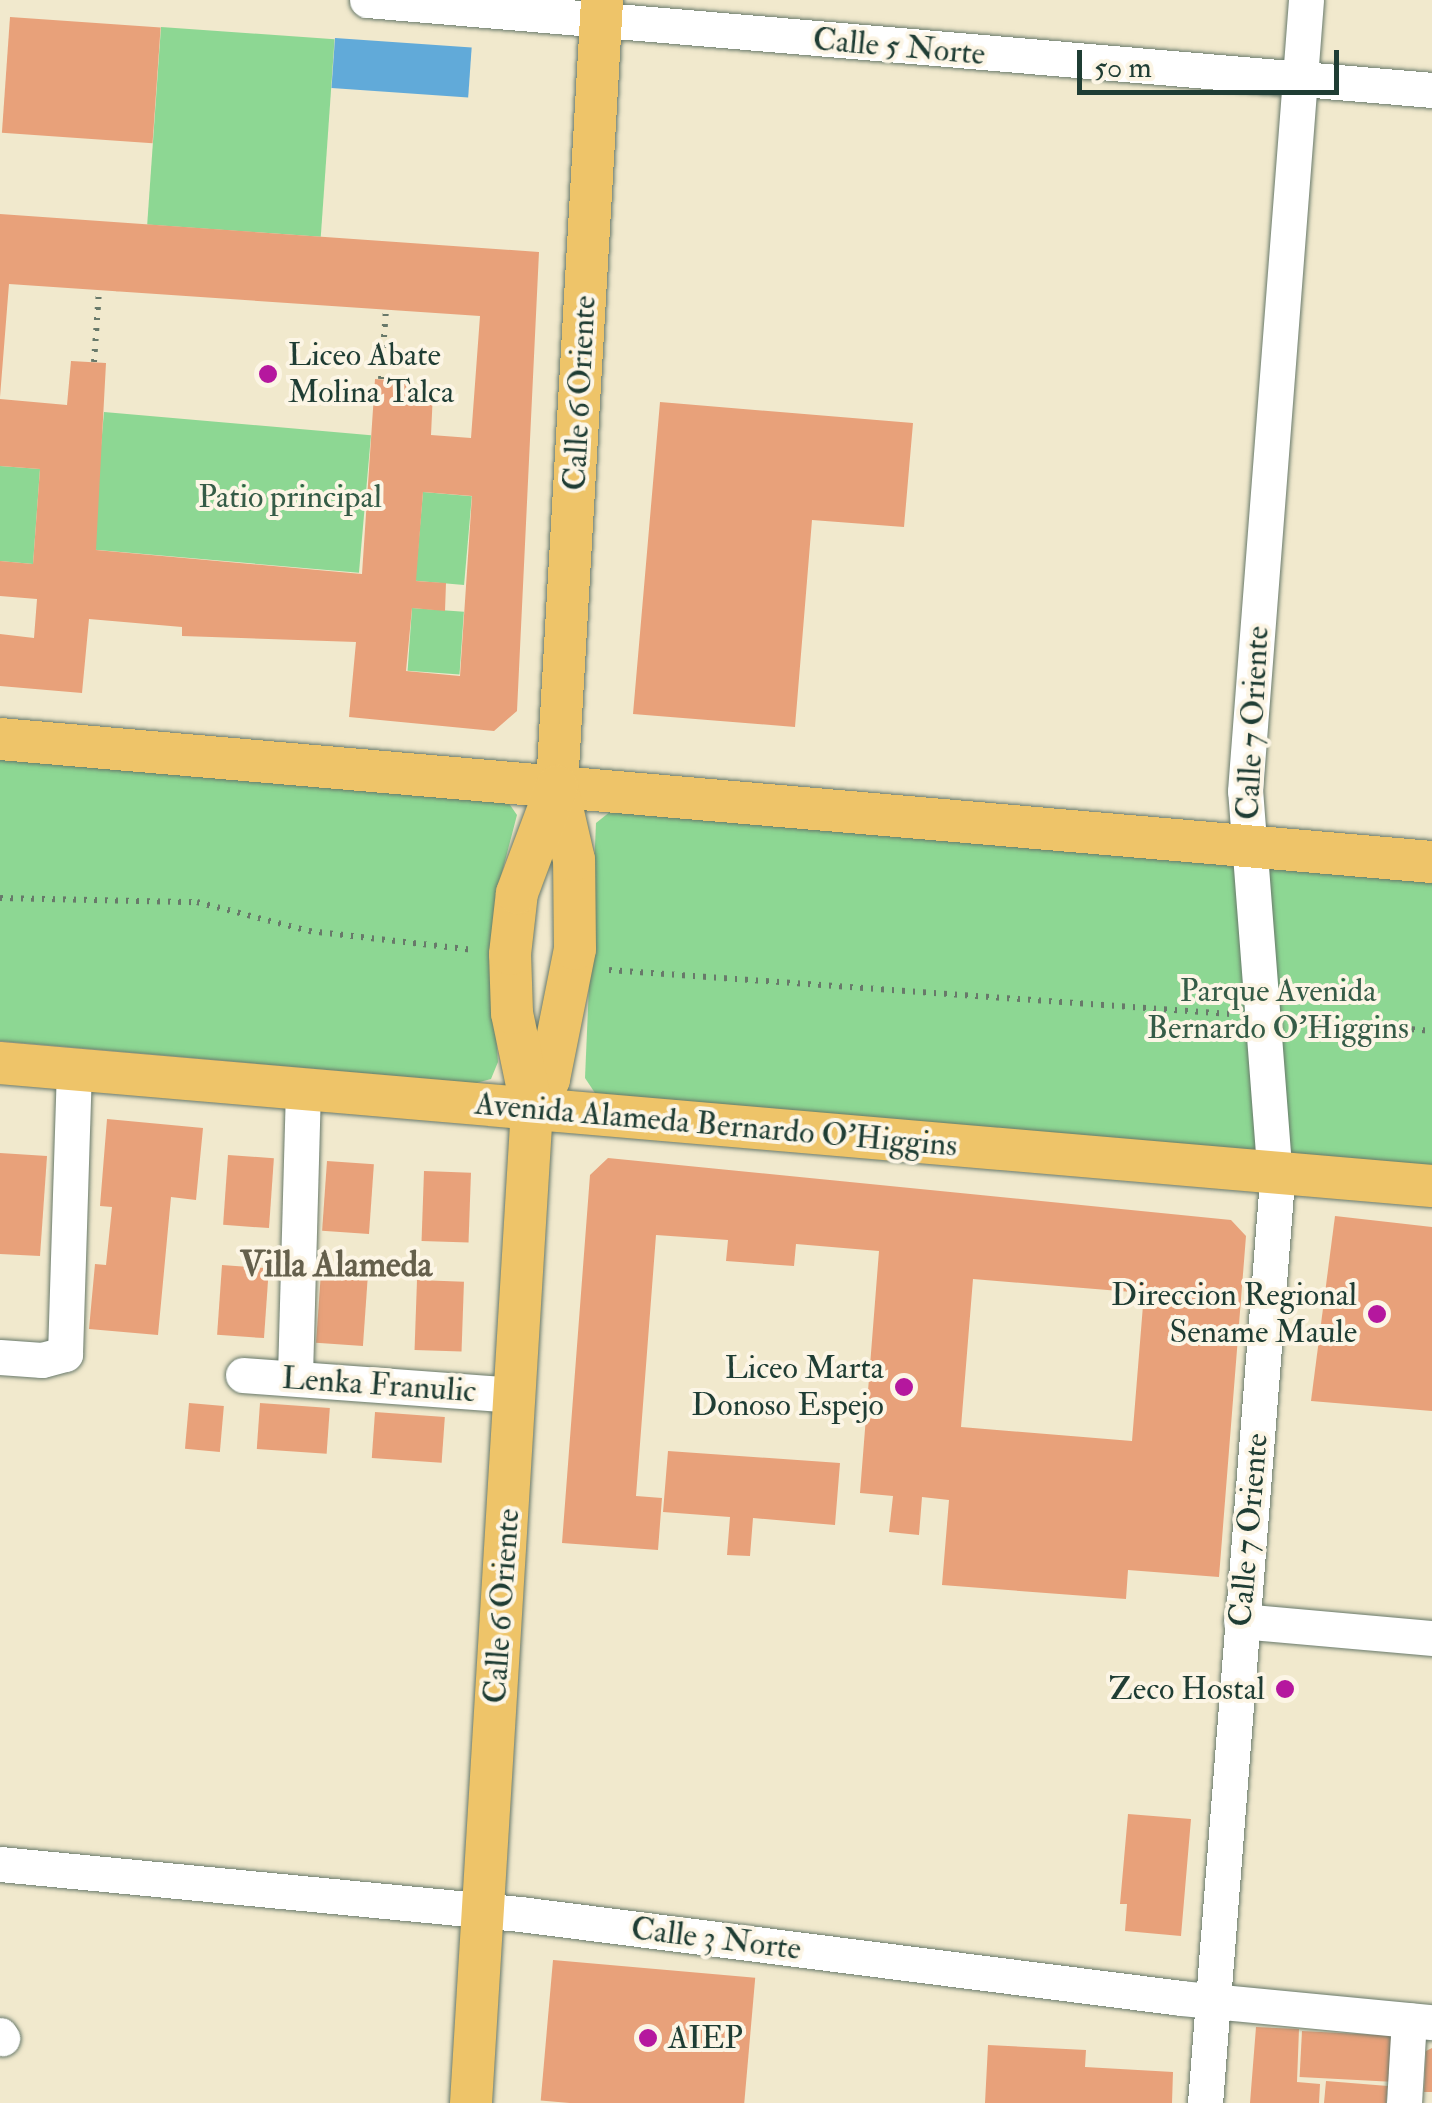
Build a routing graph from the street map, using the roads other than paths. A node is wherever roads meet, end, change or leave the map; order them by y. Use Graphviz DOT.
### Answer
graph roads {
  1 [pos="367,0"];
  2 [pos="1306,0"];
  3 [pos="602,11"];
  4 [pos="1300,80"];
  5 [pos="1432,90"];
  6 [pos="0,740"];
  7 [pos="557,786"];
  8 [pos="1249,849"];
  9 [pos="1432,862"];
  10 [pos="0,1063"];
  11 [pos="74,1070"];
  12 [pos="302,1090"];
  13 [pos="532,1109"];
  14 [pos="1276,1172"];
  15 [pos="1432,1186"];
  16 [pos="0,1357"];
  17 [pos="295,1374"];
  18 [pos="243,1375"];
  19 [pos="514,1395"];
  20 [pos="1241,1621"];
  21 [pos="1432,1638"];
  22 [pos="0,1864"];
  23 [pos="483,1911"];
  24 [pos="1216,2002"];
  25 [pos="1420,2021"];
  26 [pos="472,2103"];
  27 [pos="1205,2103"];
  28 [pos="1404,2103"];
  1 -- 3 [label="street, Calle 5 Norte"];
  2 -- 4 [label="street, Calle 7 Oriente"];
  3 -- 4 [label="street, Calle 5 Norte"];
  3 -- 7 [label="main road, Calle 6 Oriente"];
  4 -- 5 [label="street, Calle 5 Norte"];
  4 -- 8 [label="street, Calle 7 Oriente"];
  6 -- 7 [label="main road"];
  7 -- 8 [label="main road"];
  7 -- 13 [label="main road, Calle 6 Oriente"];
  7 -- 13 [label="main road, Calle 6 Oriente"];
  8 -- 9 [label="main road"];
  8 -- 14 [label="street, Calle 7 Oriente"];
  10 -- 11 [label="main road, Avenida Alameda Bernardo O'Higgins"];
  11 -- 12 [label="main road, Avenida Alameda Bernardo O'Higgins"];
  11 -- 16 [label="street"];
  12 -- 13 [label="main road, Avenida Alameda Bernardo O'Higgins"];
  12 -- 17 [label="street"];
  13 -- 14 [label="main road, Avenida Alameda Bernardo O'Higgins"];
  13 -- 19 [label="main road, Calle 6 Oriente"];
  14 -- 15 [label="main road, Avenida Alameda Bernardo O'Higgins"];
  14 -- 20 [label="street, Calle 7 Oriente"];
  17 -- 18 [label="street, Lenka Franulic"];
  17 -- 19 [label="street, Lenka Franulic"];
  19 -- 23 [label="main road, Calle 6 Oriente"];
  20 -- 21 [label="street"];
  20 -- 24 [label="street, Calle 7 Oriente"];
  22 -- 23 [label="street, Calle 3 Norte"];
  23 -- 24 [label="street, Calle 3 Norte"];
  23 -- 26 [label="main road, Calle 6 Oriente"];
  24 -- 25 [label="street, Calle 3 Norte"];
  24 -- 27 [label="street, Calle 7 Oriente"];
  25 -- 28 [label="street"];
}
